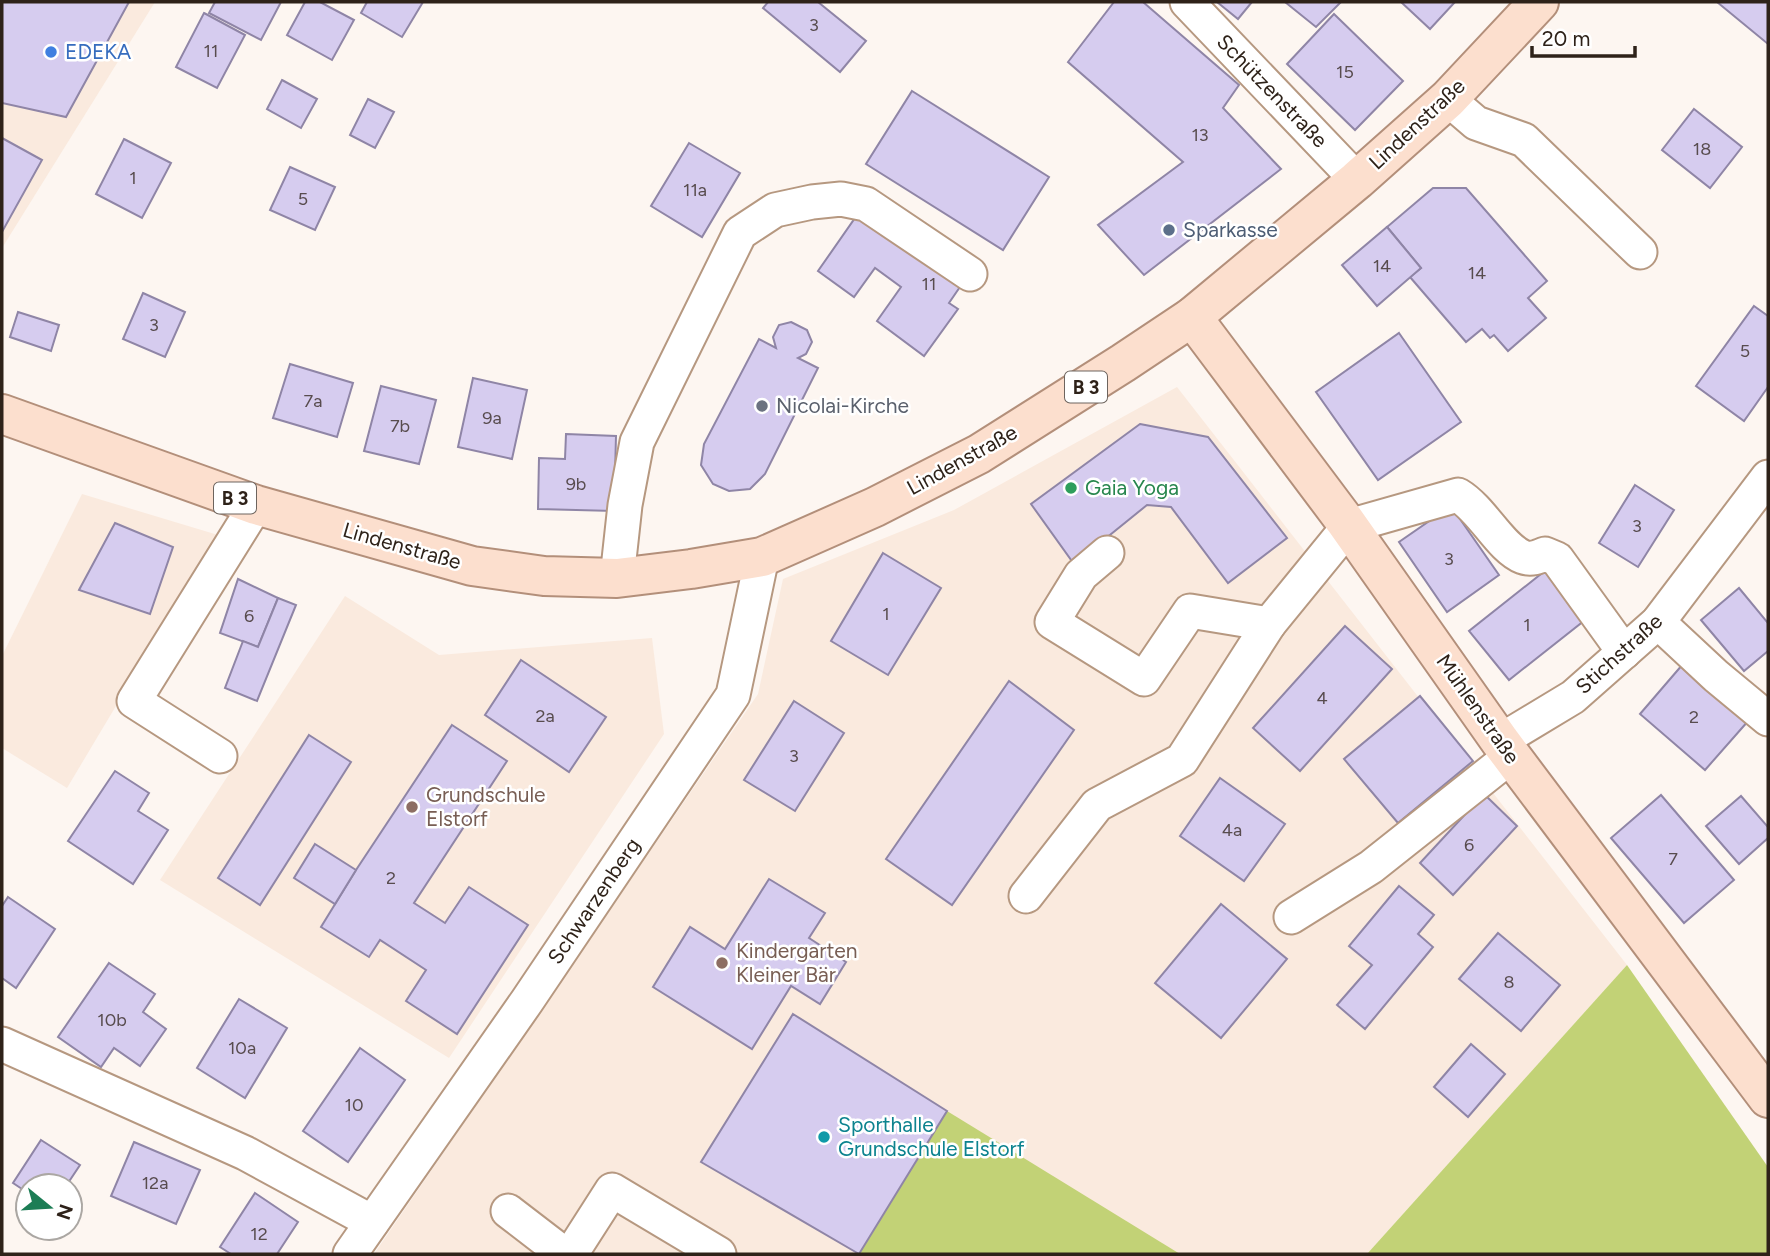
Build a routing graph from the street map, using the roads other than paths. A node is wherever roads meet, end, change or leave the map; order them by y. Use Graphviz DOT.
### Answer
graph roads {
  1 [pos="1188,2"];
  2 [pos="1539,2"];
  3 [pos="1448,99"];
  4 [pos="1357,180"];
  5 [pos="1640,252"];
  6 [pos="970,274"];
  7 [pos="1192,317"];
  8 [pos="2,414"];
  9 [pos="1768,477"];
  10 [pos="256,505"];
  11 [pos="1349,526"];
  12 [pos="1108,553"];
  13 [pos="762,556"];
  14 [pos="617,578"];
  15 [pos="1658,622"];
  16 [pos="1269,624"];
  17 [pos="1624,652"];
  18 [pos="1768,719"];
  19 [pos="1505,748"];
  20 [pos="220,756"];
  21 [pos="1026,897"];
  22 [pos="1291,917"];
  23 [pos="2,1044"];
  24 [pos="1768,1098"];
  25 [pos="508,1211"];
  26 [pos="372,1222"];
  27 [pos="350,1254"];
  28 [pos="564,1254"];
  29 [pos="571,1254"];
  30 [pos="719,1254"];
  1 -- 4 [label="street, Schützenstraße"];
  2 -- 3 [label="main road, Lindenstraße / B 3"];
  3 -- 4 [label="main road, Lindenstraße / B 3"];
  3 -- 5 [label="street"];
  4 -- 7 [label="main road, Lindenstraße / B 3"];
  6 -- 14 [label="street"];
  7 -- 11 [label="main road, Mühlenstraße"];
  7 -- 13 [label="main road, Lindenstraße / B 3"];
  8 -- 10 [label="main road, Lindenstraße / B 3"];
  9 -- 15 [label="street, Stichstraße"];
  10 -- 14 [label="main road, Lindenstraße / B 3"];
  10 -- 20 [label="street"];
  11 -- 16 [label="street"];
  11 -- 17 [label="street"];
  11 -- 19 [label="main road, Mühlenstraße"];
  12 -- 16 [label="street"];
  13 -- 14 [label="main road, Lindenstraße / B 3"];
  13 -- 26 [label="street, Schwarzenberg"];
  15 -- 17 [label="street, Stichstraße"];
  15 -- 18 [label="street"];
  16 -- 21 [label="street"];
  17 -- 19 [label="street, Stichstraße"];
  19 -- 22 [label="street, Stichstraße"];
  19 -- 24 [label="main road, Mühlenstraße"];
  23 -- 26 [label="street"];
  25 -- 28 [label="street"];
  26 -- 27 [label="street, Schwarzenberg"];
  29 -- 30 [label="street"];
}
